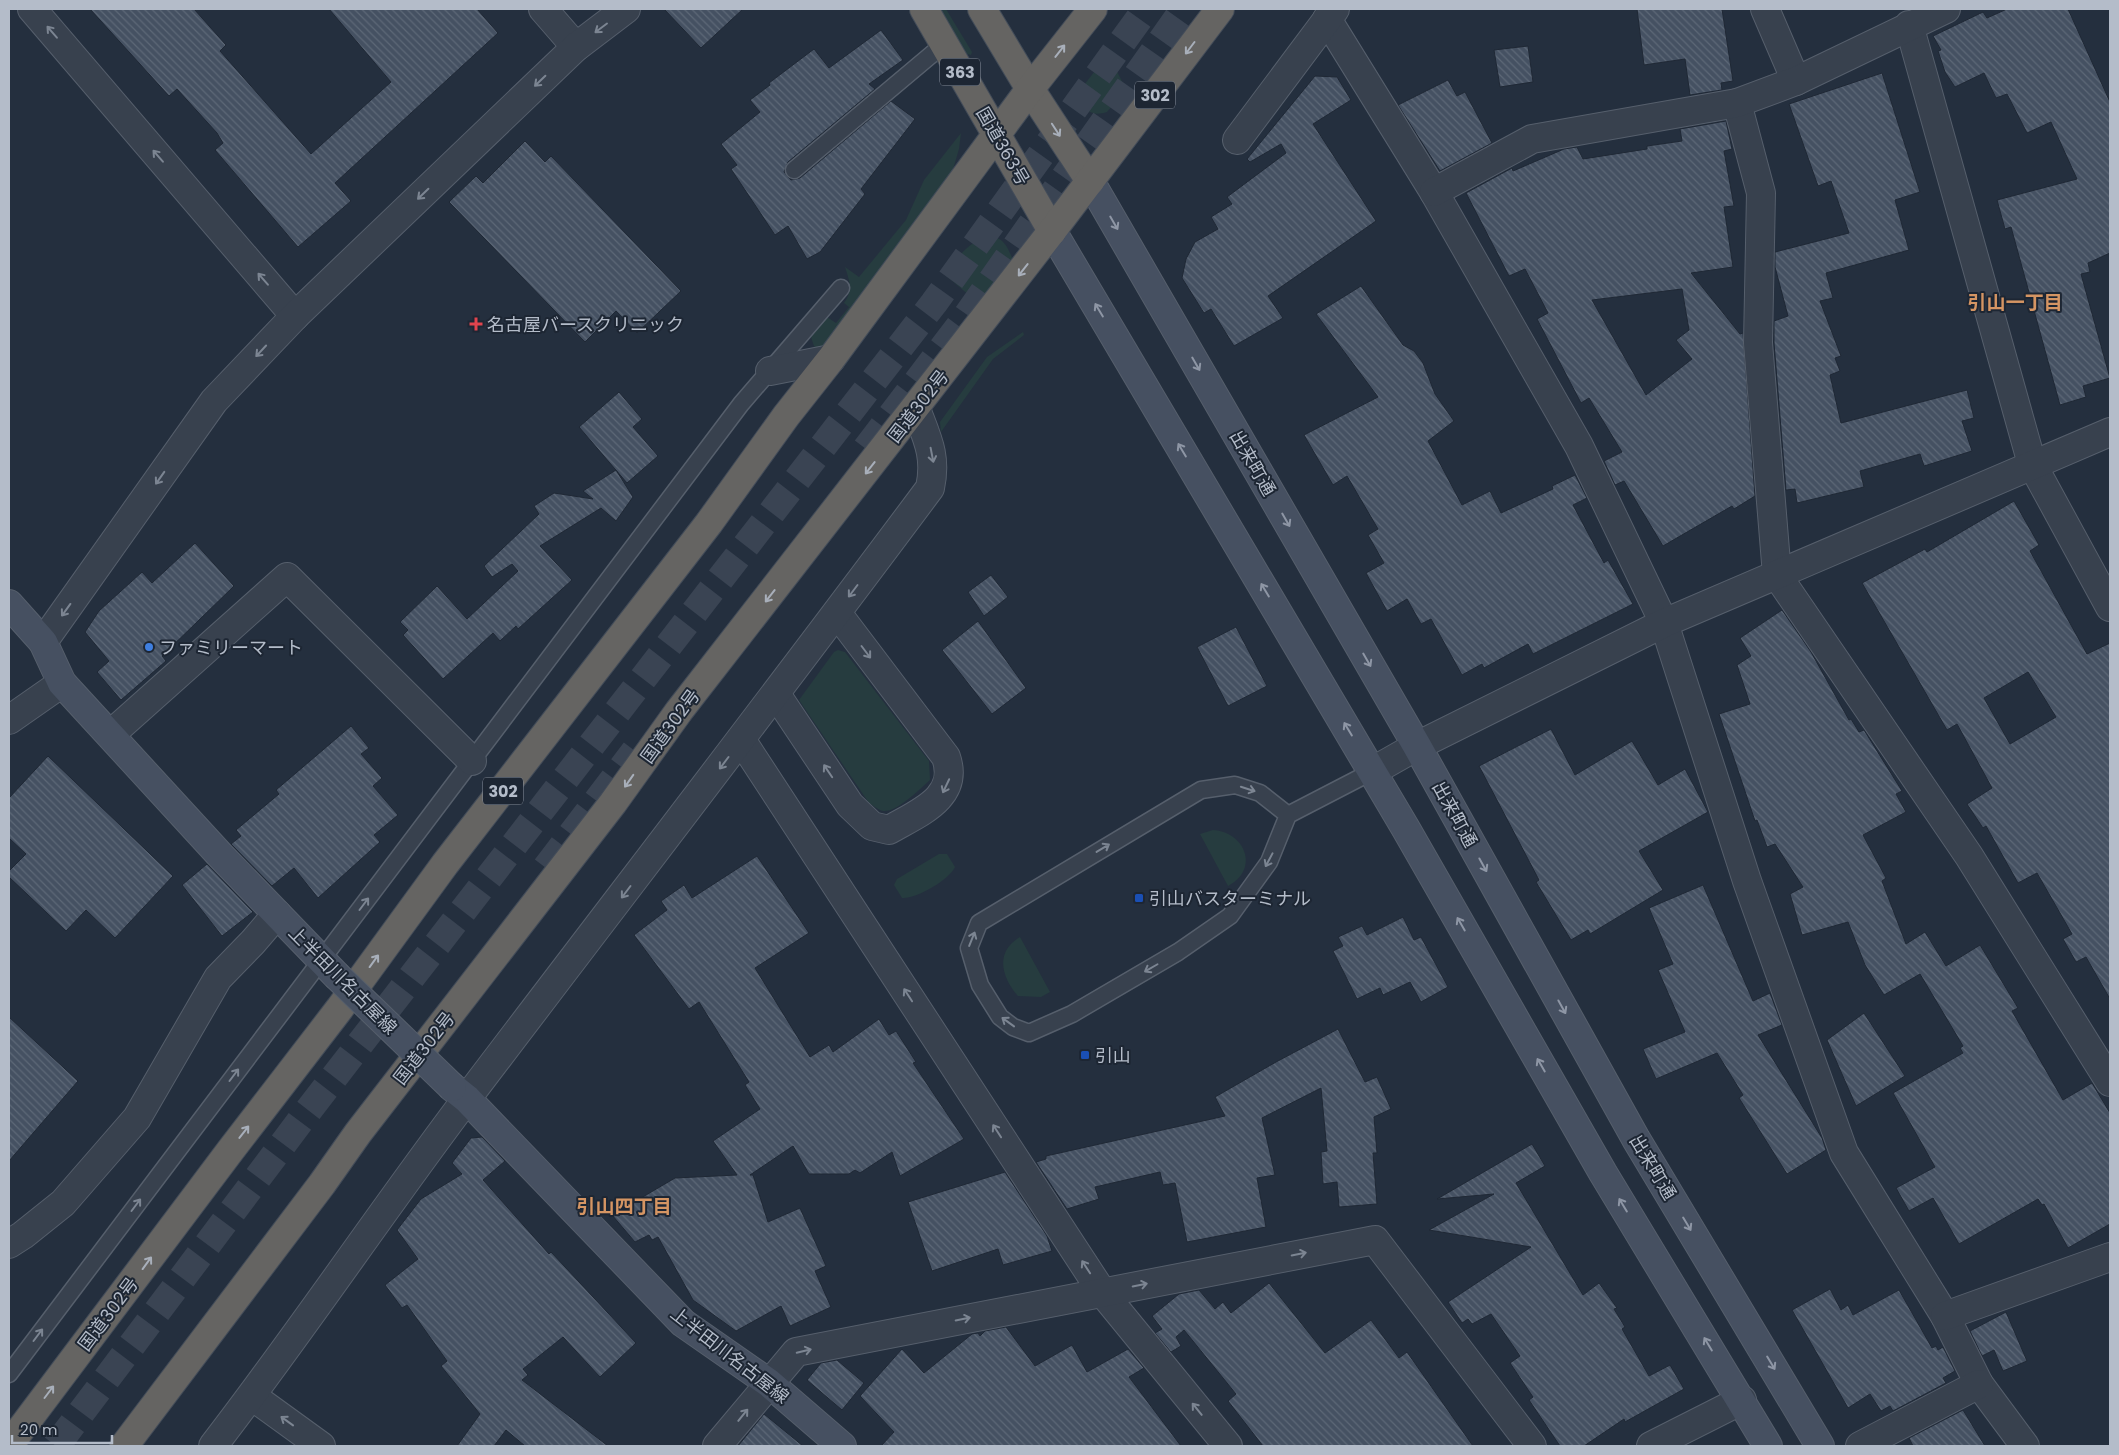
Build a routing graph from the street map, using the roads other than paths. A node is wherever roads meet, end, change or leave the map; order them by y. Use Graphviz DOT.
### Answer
graph roads {
  1 [pos="32,9"];
  2 [pos="543,9"];
  3 [pos="626,9"];
  4 [pos="924,9"];
  5 [pos="982,9"];
  6 [pos="1093,9"];
  7 [pos="1220,9"];
  8 [pos="1765,9"];
  9 [pos="1946,9"];
  10 [pos="1331,14"];
  11 [pos="1909,25"];
  12 [pos="944,44"];
  13 [pos="576,47"];
  14 [pos="1796,80"];
  15 [pos="1030,89"];
  16 [pos="1737,103"];
  17 [pos="997,136"];
  18 [pos="1237,140"];
  19 [pos="794,170"];
  20 [pos="1090,181"];
  21 [pos="1434,192"];
  22 [pos="1052,231"];
  23 [pos="842,288"];
  24 [pos="295,316"];
  25 [pos="831,359"];
  26 [pos="770,371"];
  27 [pos="916,409"];
  28 [pos="2110,432"];
  29 [pos="2032,464"];
  30 [pos="1777,575"];
  31 [pos="9,604"];
  32 [pos="2110,607"];
  33 [pos="837,613"];
  34 [pos="1664,623"];
  35 [pos="43,642"];
  36 [pos="62,683"];
  37 [pos="776,694"];
  38 [pos="9,720"];
  39 [pos="111,734"];
  40 [pos="742,741"];
  41 [pos="1417,746"];
  42 [pos="472,761"];
  43 [pos="1372,771"];
  44 [pos="1288,815"];
  45 [pos="277,914"];
  46 [pos="329,967"];
  47 [pos="2110,1082"];
  48 [pos="459,1093"];
  49 [pos="9,1244"];
  50 [pos="2110,1257"];
  51 [pos="1102,1292"];
  52 [pos="1945,1316"];
  53 [pos="9,1374"];
  54 [pos="769,1383"];
  55 [pos="1978,1384"];
  56 [pos="252,1396"];
  57 [pos="1742,1400"];
  58 [pos="9,1445"];
  59 [pos="124,1446"];
  60 [pos="213,1446"];
  61 [pos="321,1446"];
  62 [pos="717,1446"];
  63 [pos="842,1446"];
  64 [pos="1228,1446"];
  65 [pos="1532,1446"];
  66 [pos="1651,1446"];
  67 [pos="1768,1446"];
  68 [pos="1820,1446"];
  69 [pos="1860,1446"];
  70 [pos="2025,1446"];
  24 -- 1 [label="street, one-way"];
  2 -- 13 [label="street"];
  3 -- 13 [label="street, one-way"];
  4 -- 12 [label="highway, 国道363号 / 363"];
  5 -- 15 [label="highway"];
  15 -- 6 [label="highway, 国道302号 / 302, one-way"];
  7 -- 20 [label="highway, 国道302号 / 302, one-way"];
  8 -- 14 [label="street"];
  9 -- 11 [label="street"];
  10 -- 18 [label="street"];
  10 -- 21 [label="street"];
  11 -- 14 [label="street"];
  11 -- 29 [label="street"];
  12 -- 17 [label="highway, 国道363号 / 363"];
  12 -- 19 [label="lane"];
  13 -- 24 [label="street, one-way"];
  14 -- 16 [label="street"];
  15 -- 17 [label="highway, 国道302号 / 302"];
  15 -- 20 [label="highway, one-way"];
  16 -- 21 [label="street"];
  16 -- 30 [label="street"];
  17 -- 22 [label="highway, 国道363号 / 363"];
  17 -- 25 [label="highway, 国道302号 / 302"];
  20 -- 22 [label="highway, 国道302号 / 302"];
  20 -- 41 [label="main road, 出来町通, one-way"];
  21 -- 34 [label="street"];
  22 -- 27 [label="highway, 国道302号 / 302, one-way"];
  43 -- 22 [label="main road, one-way"];
  23 -- 26 [label="lane"];
  24 -- 35 [label="street, one-way"];
  25 -- 26 [label="street"];
  58 -- 25 [label="highway, 国道302号 / 302, one-way"];
  26 -- 42 [label="lane"];
  27 -- 33 [label="street, one-way"];
  27 -- 59 [label="highway, 国道302号 / 302, one-way"];
  28 -- 29 [label="street"];
  29 -- 30 [label="street"];
  29 -- 32 [label="street"];
  30 -- 34 [label="street"];
  30 -- 47 [label="street"];
  31 -- 35 [label="main road, 上半田川名古屋線"];
  33 -- 37 [label="street"];
  33 -- 37 [label="street, one-way"];
  34 -- 41 [label="street"];
  34 -- 52 [label="street"];
  35 -- 36 [label="main road, 上半田川名古屋線"];
  36 -- 38 [label="street"];
  36 -- 39 [label="main road, 上半田川名古屋線"];
  37 -- 40 [label="street"];
  39 -- 42 [label="street"];
  39 -- 45 [label="main road, 上半田川名古屋線"];
  40 -- 48 [label="street, one-way"];
  51 -- 40 [label="street, one-way"];
  41 -- 43 [label="street"];
  41 -- 68 [label="main road, 出来町通, one-way"];
  46 -- 42 [label="lane, one-way"];
  43 -- 44 [label="lane"];
  57 -- 43 [label="main road, one-way"];
  44 -- 44 [label="lane, one-way"];
  45 -- 46 [label="main road, 上半田川名古屋線"];
  45 -- 49 [label="street"];
  46 -- 48 [label="main road, 上半田川名古屋線, bridge"];
  53 -- 46 [label="lane, one-way"];
  48 -- 54 [label="main road, 上半田川名古屋線"];
  48 -- 56 [label="street"];
  50 -- 52 [label="street"];
  54 -- 51 [label="street, one-way"];
  64 -- 51 [label="street, one-way"];
  51 -- 65 [label="street, one-way"];
  52 -- 55 [label="street"];
  62 -- 54 [label="street, one-way"];
  54 -- 63 [label="main road, 上半田川名古屋線"];
  55 -- 69 [label="street"];
  55 -- 70 [label="street"];
  56 -- 60 [label="street"];
  61 -- 56 [label="street, one-way"];
  57 -- 66 [label="street"];
  57 -- 67 [label="main road"];
}
